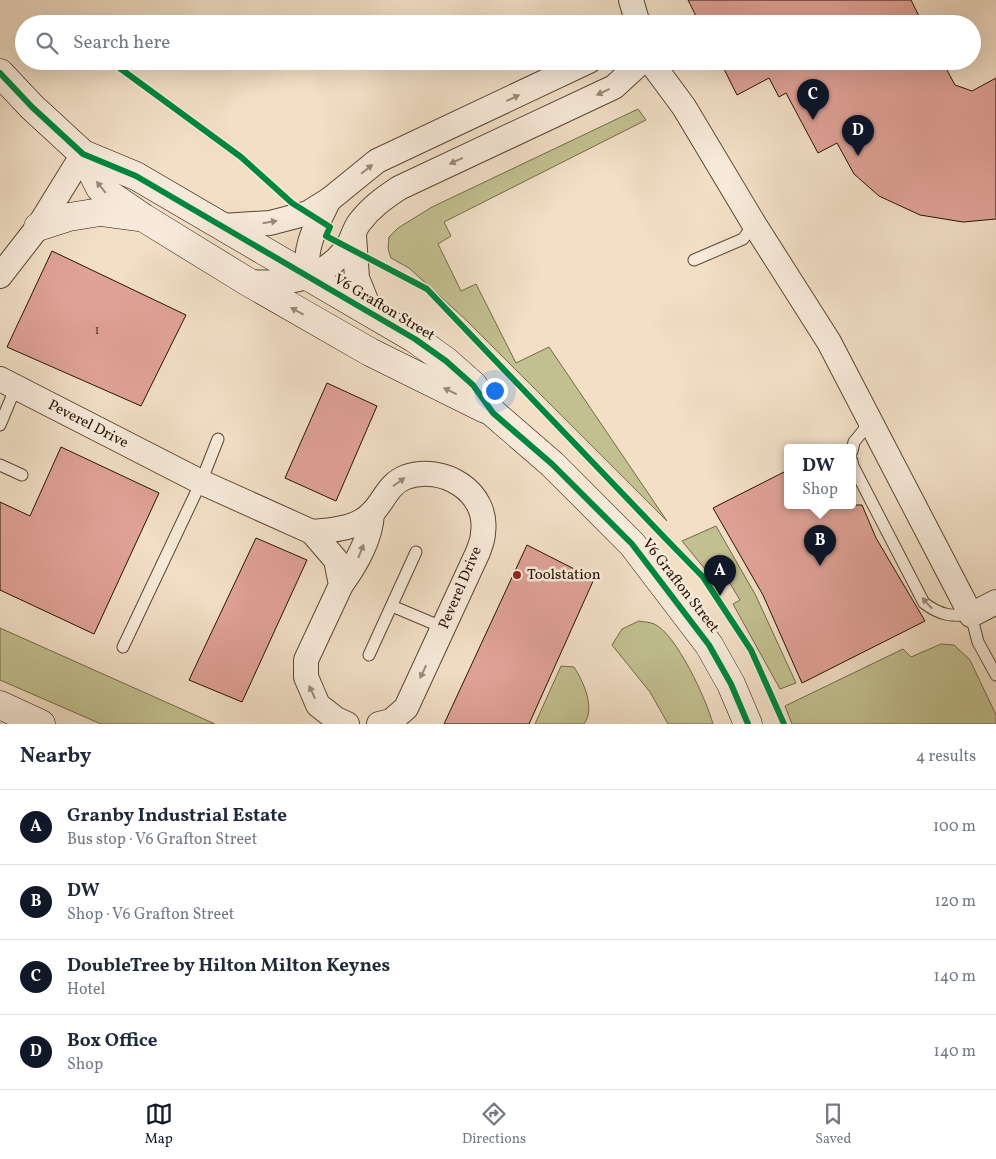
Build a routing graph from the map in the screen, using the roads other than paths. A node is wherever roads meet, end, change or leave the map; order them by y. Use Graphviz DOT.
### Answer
graph roads {
  1 [pos="631,0"];
  2 [pos="635,15"];
  3 [pos="570,70"];
  4 [pos="632,70"];
  5 [pos="657,70"];
  6 [pos="0,73"];
  7 [pos="83,154"];
  8 [pos="329,200"];
  9 [pos="144,218"];
  10 [pos="754,224"];
  11 [pos="222,226"];
  12 [pos="38,228"];
  13 [pos="354,236"];
  14 [pos="694,260"];
  15 [pos="0,276"];
  16 [pos="308,277"];
  17 [pos="248,282"];
  18 [pos="371,313"];
  19 [pos="370,352"];
  20 [pos="8,384"];
  21 [pos="493,413"];
  22 [pos="871,421"];
  23 [pos="0,425"];
  24 [pos="218,438"];
  25 [pos="854,444"];
  26 [pos="0,466"];
  27 [pos="856,472"];
  28 [pos="22,475"];
  29 [pos="201,482"];
  30 [pos="372,513"];
  31 [pos="312,532"];
  32 [pos="416,552"];
  33 [pos="341,585"];
  34 [pos="996,602"];
  35 [pos="392,606"];
  36 [pos="971,615"];
  37 [pos="444,628"];
  38 [pos="123,646"];
  39 [pos="369,655"];
  40 [pos="996,676"];
  41 [pos="731,684"];
  42 [pos="0,705"];
  43 [pos="41,724"];
  44 [pos="347,724"];
  45 [pos="379,724"];
  46 [pos="739,724"];
  47 [pos="748,724"];
  1 -- 2 [label="street"];
  8 -- 3 [label="street, one-way"];
  4 -- 13 [label="street, one-way"];
  5 -- 10 [label="street"];
  6 -- 7 [label="street, V6 Grafton Street"];
  9 -- 7 [label="street, V6 Grafton Street, one-way"];
  7 -- 11 [label="street, V6 Grafton Street"];
  7 -- 12 [label="street"];
  11 -- 8 [label="street, one-way"];
  8 -- 16 [label="street"];
  9 -- 12 [label="street"];
  9 -- 17 [label="street, V6 Grafton Street"];
  10 -- 14 [label="lane"];
  10 -- 22 [label="street"];
  11 -- 16 [label="street, V6 Grafton Street"];
  12 -- 15 [label="street"];
  13 -- 16 [label="street"];
  13 -- 18 [label="street"];
  16 -- 17 [label="street"];
  16 -- 18 [label="street, V6 Grafton Street"];
  16 -- 19 [label="street"];
  19 -- 17 [label="street, V6 Grafton Street, one-way"];
  18 -- 21 [label="street, V6 Grafton Street"];
  21 -- 19 [label="street, V6 Grafton Street, one-way"];
  20 -- 23 [label="lane"];
  20 -- 29 [label="street, Peverel Drive"];
  21 -- 41 [label="street, V6 Grafton Street"];
  22 -- 25 [label="lane"];
  22 -- 36 [label="street"];
  24 -- 29 [label="lane"];
  26 -- 28 [label="lane"];
  36 -- 27 [label="lane, one-way"];
  29 -- 31 [label="street, Peverel Drive"];
  29 -- 38 [label="lane"];
  30 -- 31 [label="street, Peverel Drive"];
  33 -- 30 [label="street, Peverel Drive, one-way"];
  30 -- 37 [label="street, Peverel Drive, one-way"];
  31 -- 33 [label="street, Peverel Drive"];
  32 -- 35 [label="lane"];
  44 -- 33 [label="street, Peverel Drive, one-way"];
  34 -- 36 [label="street"];
  35 -- 37 [label="lane"];
  35 -- 39 [label="lane"];
  36 -- 40 [label="lane"];
  37 -- 45 [label="street, Peverel Drive, one-way"];
  41 -- 46 [label="street, V6 Grafton Street"];
  41 -- 47 [label="street, V6 Grafton Street"];
  42 -- 43 [label="street"];
}
